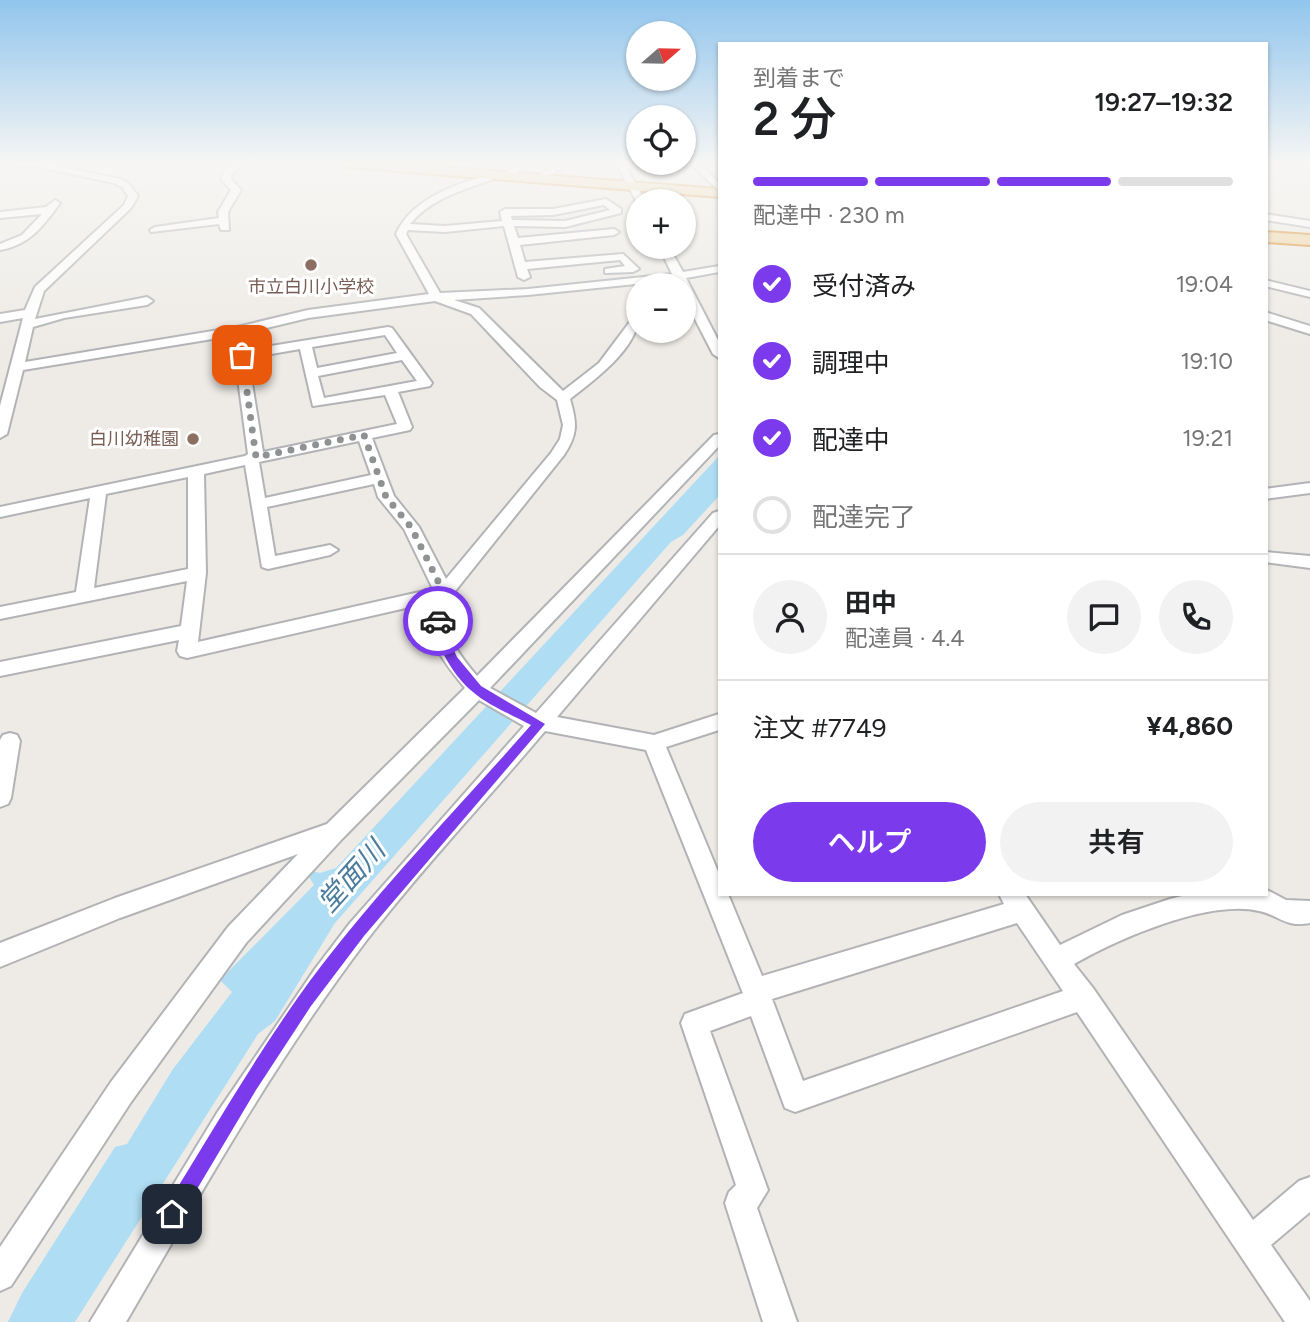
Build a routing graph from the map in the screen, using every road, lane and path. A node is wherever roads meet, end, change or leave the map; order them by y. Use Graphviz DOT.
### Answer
graph roads {
  1 [pos="41,225"];
  2 [pos="108,225"];
  3 [pos="216,225"];
  4 [pos="405,225"];
  5 [pos="509,225"];
  6 [pos="528,225"];
  7 [pos="561,225"];
  8 [pos="402,228"];
  9 [pos="155,230"];
  10 [pos="614,232"];
  11 [pos="512,233"];
  12 [pos="1268,237"];
  13 [pos="1310,240"];
  14 [pos="0,247"];
  15 [pos="559,250"];
  16 [pos="521,266"];
  17 [pos="718,269"];
  18 [pos="592,273"];
  19 [pos="696,274"];
  20 [pos="538,278"];
  21 [pos="524,279"];
  22 [pos="1268,284"];
  23 [pos="626,285"];
  24 [pos="528,292"];
  25 [pos="1310,294"];
  26 [pos="436,297"];
  27 [pos="147,301"];
  28 [pos="696,315"];
  29 [pos="1268,317"];
  30 [pos="0,318"];
  31 [pos="28,319"];
  32 [pos="1310,330"];
  33 [pos="237,331"];
  34 [pos="626,336"];
  35 [pos="305,345"];
  36 [pos="718,352"];
  37 [pos="242,355"];
  38 [pos="405,355"];
  39 [pos="17,367"];
  40 [pos="311,373"];
  41 [pos="390,390"];
  42 [pos="563,398"];
  43 [pos="0,434"];
  44 [pos="364,435"];
  45 [pos="718,439"];
  46 [pos="253,457"];
  47 [pos="196,469"];
  48 [pos="380,478"];
  49 [pos="1310,488"];
  50 [pos="99,491"];
  51 [pos="1268,494"];
  52 [pos="258,504"];
  53 [pos="0,512"];
  54 [pos="718,517"];
  55 [pos="330,550"];
  56 [pos="1268,557"];
  57 [pos="1310,562"];
  58 [pos="197,573"];
  59 [pos="444,593"];
  60 [pos="84,596"];
  61 [pos="0,613"];
  62 [pos="190,631"];
  63 [pos="0,669"];
  64 [pos="477,689"];
  65 [pos="534,722"];
  66 [pos="718,722"];
  67 [pos="10,741"];
  68 [pos="654,743"];
  69 [pos="0,798"];
  70 [pos="334,832"];
  71 [pos="711,860"];
  72 [pos="718,881"];
  73 [pos="723,896"];
  74 [pos="1186,900"];
  75 [pos="1016,902"];
  76 [pos="1310,912"];
  77 [pos="0,956"];
  78 [pos="1057,960"];
  79 [pos="757,995"];
  80 [pos="1084,997"];
  81 [pos="1310,1192"];
  82 [pos="1251,1242"];
  83 [pos="0,1275"];
  84 [pos="107,1322"];
  85 [pos="780,1322"];
  86 [pos="1306,1322"];
  1 -- 14 [label="street"];
  2 -- 31 [label="street"];
  3 -- 9 [label="street"];
  4 -- 8 [label="street"];
  5 -- 11 [label="street"];
  6 -- 11 [label="street"];
  7 -- 11 [label="street"];
  8 -- 11 [label="street"];
  8 -- 26 [label="street"];
  10 -- 11 [label="street"];
  11 -- 15 [label="street"];
  11 -- 16 [label="street"];
  12 -- 13 [label="highway"];
  16 -- 18 [label="street"];
  16 -- 21 [label="street"];
  17 -- 19 [label="street"];
  20 -- 21 [label="street"];
  21 -- 24 [label="street"];
  22 -- 25 [label="street"];
  23 -- 24 [label="street"];
  24 -- 26 [label="street"];
  26 -- 33 [label="street"];
  26 -- 42 [label="street"];
  27 -- 31 [label="street"];
  28 -- 36 [label="street"];
  29 -- 32 [label="street"];
  30 -- 31 [label="street"];
  31 -- 39 [label="street"];
  33 -- 37 [label="street"];
  33 -- 39 [label="street"];
  34 -- 42 [label="street"];
  35 -- 37 [label="street"];
  35 -- 38 [label="street"];
  35 -- 40 [label="street"];
  37 -- 46 [label="street"];
  38 -- 40 [label="street"];
  38 -- 41 [label="street"];
  39 -- 43 [label="street"];
  40 -- 41 [label="street"];
  41 -- 44 [label="street"];
  42 -- 59 [label="street"];
  44 -- 46 [label="street"];
  44 -- 48 [label="street"];
  45 -- 64 [label="street"];
  46 -- 47 [label="street"];
  46 -- 52 [label="street"];
  47 -- 50 [label="street"];
  47 -- 58 [label="street"];
  48 -- 52 [label="street"];
  48 -- 59 [label="street"];
  49 -- 51 [label="street"];
  50 -- 53 [label="street"];
  50 -- 60 [label="street"];
  52 -- 55 [label="street"];
  54 -- 65 [label="street"];
  56 -- 57 [label="street"];
  58 -- 60 [label="street"];
  58 -- 62 [label="street"];
  59 -- 62 [label="street"];
  59 -- 64 [label="street"];
  60 -- 61 [label="street"];
  62 -- 63 [label="street"];
  64 -- 65 [label="street"];
  64 -- 70 [label="street"];
  65 -- 68 [label="street"];
  65 -- 84 [label="street"];
  66 -- 68 [label="street"];
  67 -- 69 [label="street"];
  68 -- 71 [label="street"];
  70 -- 77 [label="street"];
  70 -- 83 [label="street"];
  71 -- 72 [label="street"];
  73 -- 79 [label="street"];
  74 -- 76 [label="street"];
  74 -- 78 [label="street"];
  75 -- 78 [label="street"];
  75 -- 79 [label="street"];
  78 -- 80 [label="street"];
  79 -- 80 [label="street"];
  79 -- 85 [label="street"];
  80 -- 82 [label="street"];
  81 -- 82 [label="street"];
  82 -- 86 [label="street"];
}
